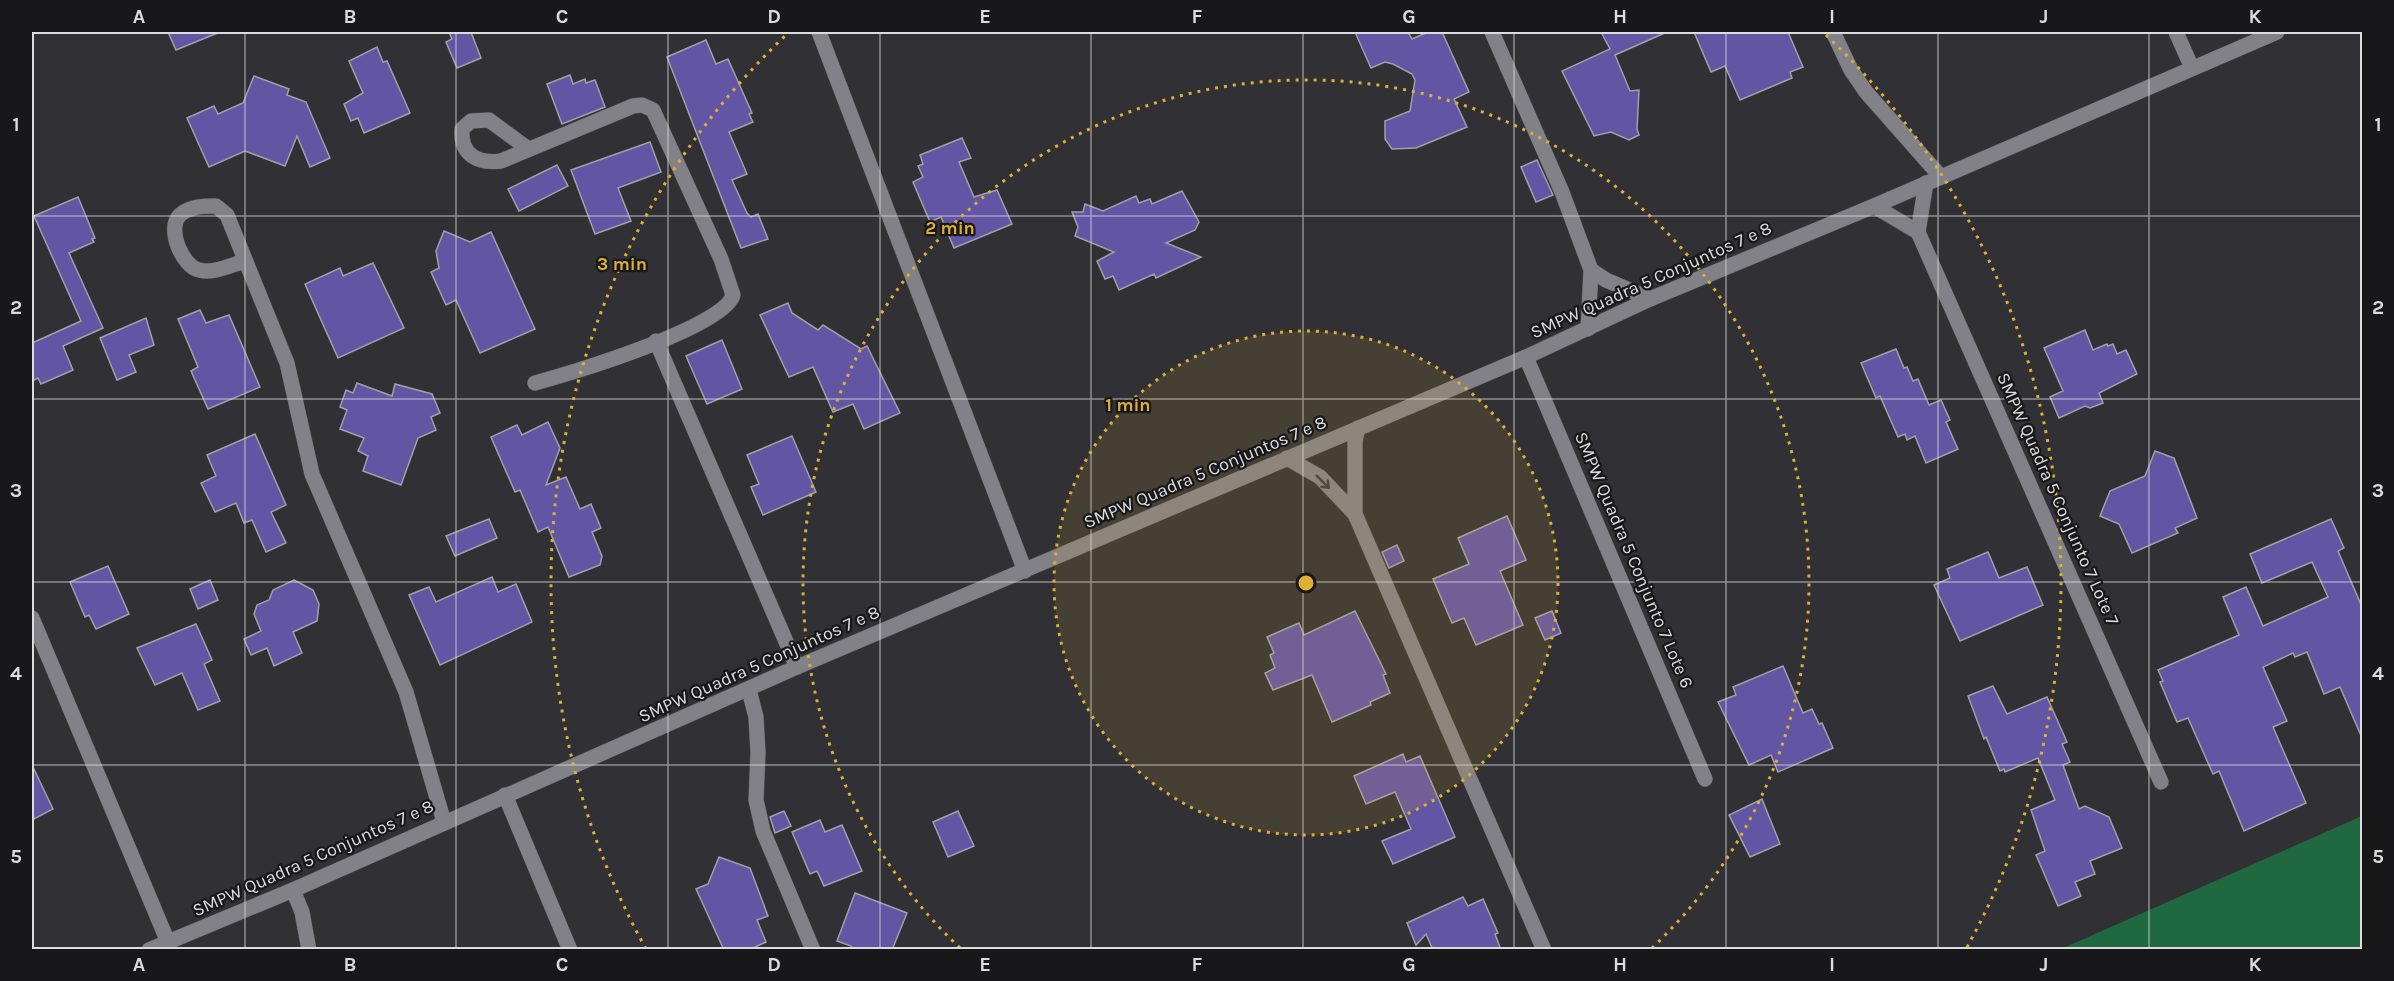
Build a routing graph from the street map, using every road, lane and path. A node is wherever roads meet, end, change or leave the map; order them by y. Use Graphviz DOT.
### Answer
graph roads {
  1 [pos="819,32"];
  2 [pos="1492,32"];
  3 [pos="1833,32"];
  4 [pos="2176,32"];
  5 [pos="2277,32"];
  6 [pos="2192,69"];
  7 [pos="526,148"];
  8 [pos="1941,177"];
  9 [pos="1926,183"];
  10 [pos="1874,206"];
  11 [pos="1918,232"];
  12 [pos="245,261"];
  13 [pos="1591,270"];
  14 [pos="1650,299"];
  15 [pos="1588,329"];
  16 [pos="656,341"];
  17 [pos="1526,357"];
  18 [pos="535,383"];
  19 [pos="1358,428"];
  20 [pos="1287,458"];
  21 [pos="1355,514"];
  22 [pos="1026,571"];
  23 [pos="32,618"];
  24 [pos="797,667"];
  25 [pos="749,690"];
  26 [pos="1705,779"];
  27 [pos="2161,782"];
  28 [pos="505,795"];
  29 [pos="444,822"];
  30 [pos="293,890"];
  31 [pos="168,942"];
  32 [pos="149,950"];
  33 [pos="309,950"];
  34 [pos="570,950"];
  35 [pos="813,950"];
  36 [pos="1544,950"];
  1 -- 22 [label="street"];
  2 -- 13 [label="street"];
  3 -- 8 [label="street"];
  4 -- 6 [label="street"];
  5 -- 6 [label="street, SMPW Quadra 5 Conjuntos 7 e 8"];
  6 -- 8 [label="street, SMPW Quadra 5 Conjuntos 7 e 8"];
  7 -- 16 [label="street"];
  8 -- 9 [label="street, SMPW Quadra 5 Conjuntos 7 e 8"];
  9 -- 10 [label="street, SMPW Quadra 5 Conjuntos 7 e 8"];
  9 -- 11 [label="street"];
  10 -- 11 [label="street"];
  10 -- 14 [label="street, SMPW Quadra 5 Conjuntos 7 e 8"];
  11 -- 27 [label="street, SMPW Quadra 5 Conjunto 7 Lote 7"];
  12 -- 12 [label="street"];
  12 -- 29 [label="street"];
  13 -- 14 [label="street"];
  13 -- 15 [label="street"];
  14 -- 15 [label="street, SMPW Quadra 5 Conjuntos 7 e 8"];
  15 -- 17 [label="street, SMPW Quadra 5 Conjuntos 7 e 8"];
  16 -- 18 [label="street"];
  16 -- 24 [label="street"];
  17 -- 19 [label="street, SMPW Quadra 5 Conjuntos 7 e 8"];
  17 -- 26 [label="street, SMPW Quadra 5 Conjunto 7 Lote 6"];
  19 -- 20 [label="street, SMPW Quadra 5 Conjuntos 7 e 8"];
  19 -- 21 [label="street"];
  20 -- 21 [label="street, one-way"];
  20 -- 22 [label="street, SMPW Quadra 5 Conjuntos 7 e 8"];
  21 -- 36 [label="street"];
  22 -- 24 [label="street, SMPW Quadra 5 Conjuntos 7 e 8"];
  23 -- 31 [label="street"];
  24 -- 25 [label="street, SMPW Quadra 5 Conjuntos 7 e 8"];
  25 -- 28 [label="street, SMPW Quadra 5 Conjuntos 7 e 8"];
  25 -- 35 [label="street"];
  28 -- 29 [label="street, SMPW Quadra 5 Conjuntos 7 e 8"];
  28 -- 34 [label="street"];
  29 -- 30 [label="street, SMPW Quadra 5 Conjuntos 7 e 8"];
  30 -- 31 [label="street, SMPW Quadra 5 Conjuntos 7 e 8"];
  30 -- 33 [label="street"];
  31 -- 32 [label="street, SMPW Quadra 5 Conjuntos 7 e 8"];
}
